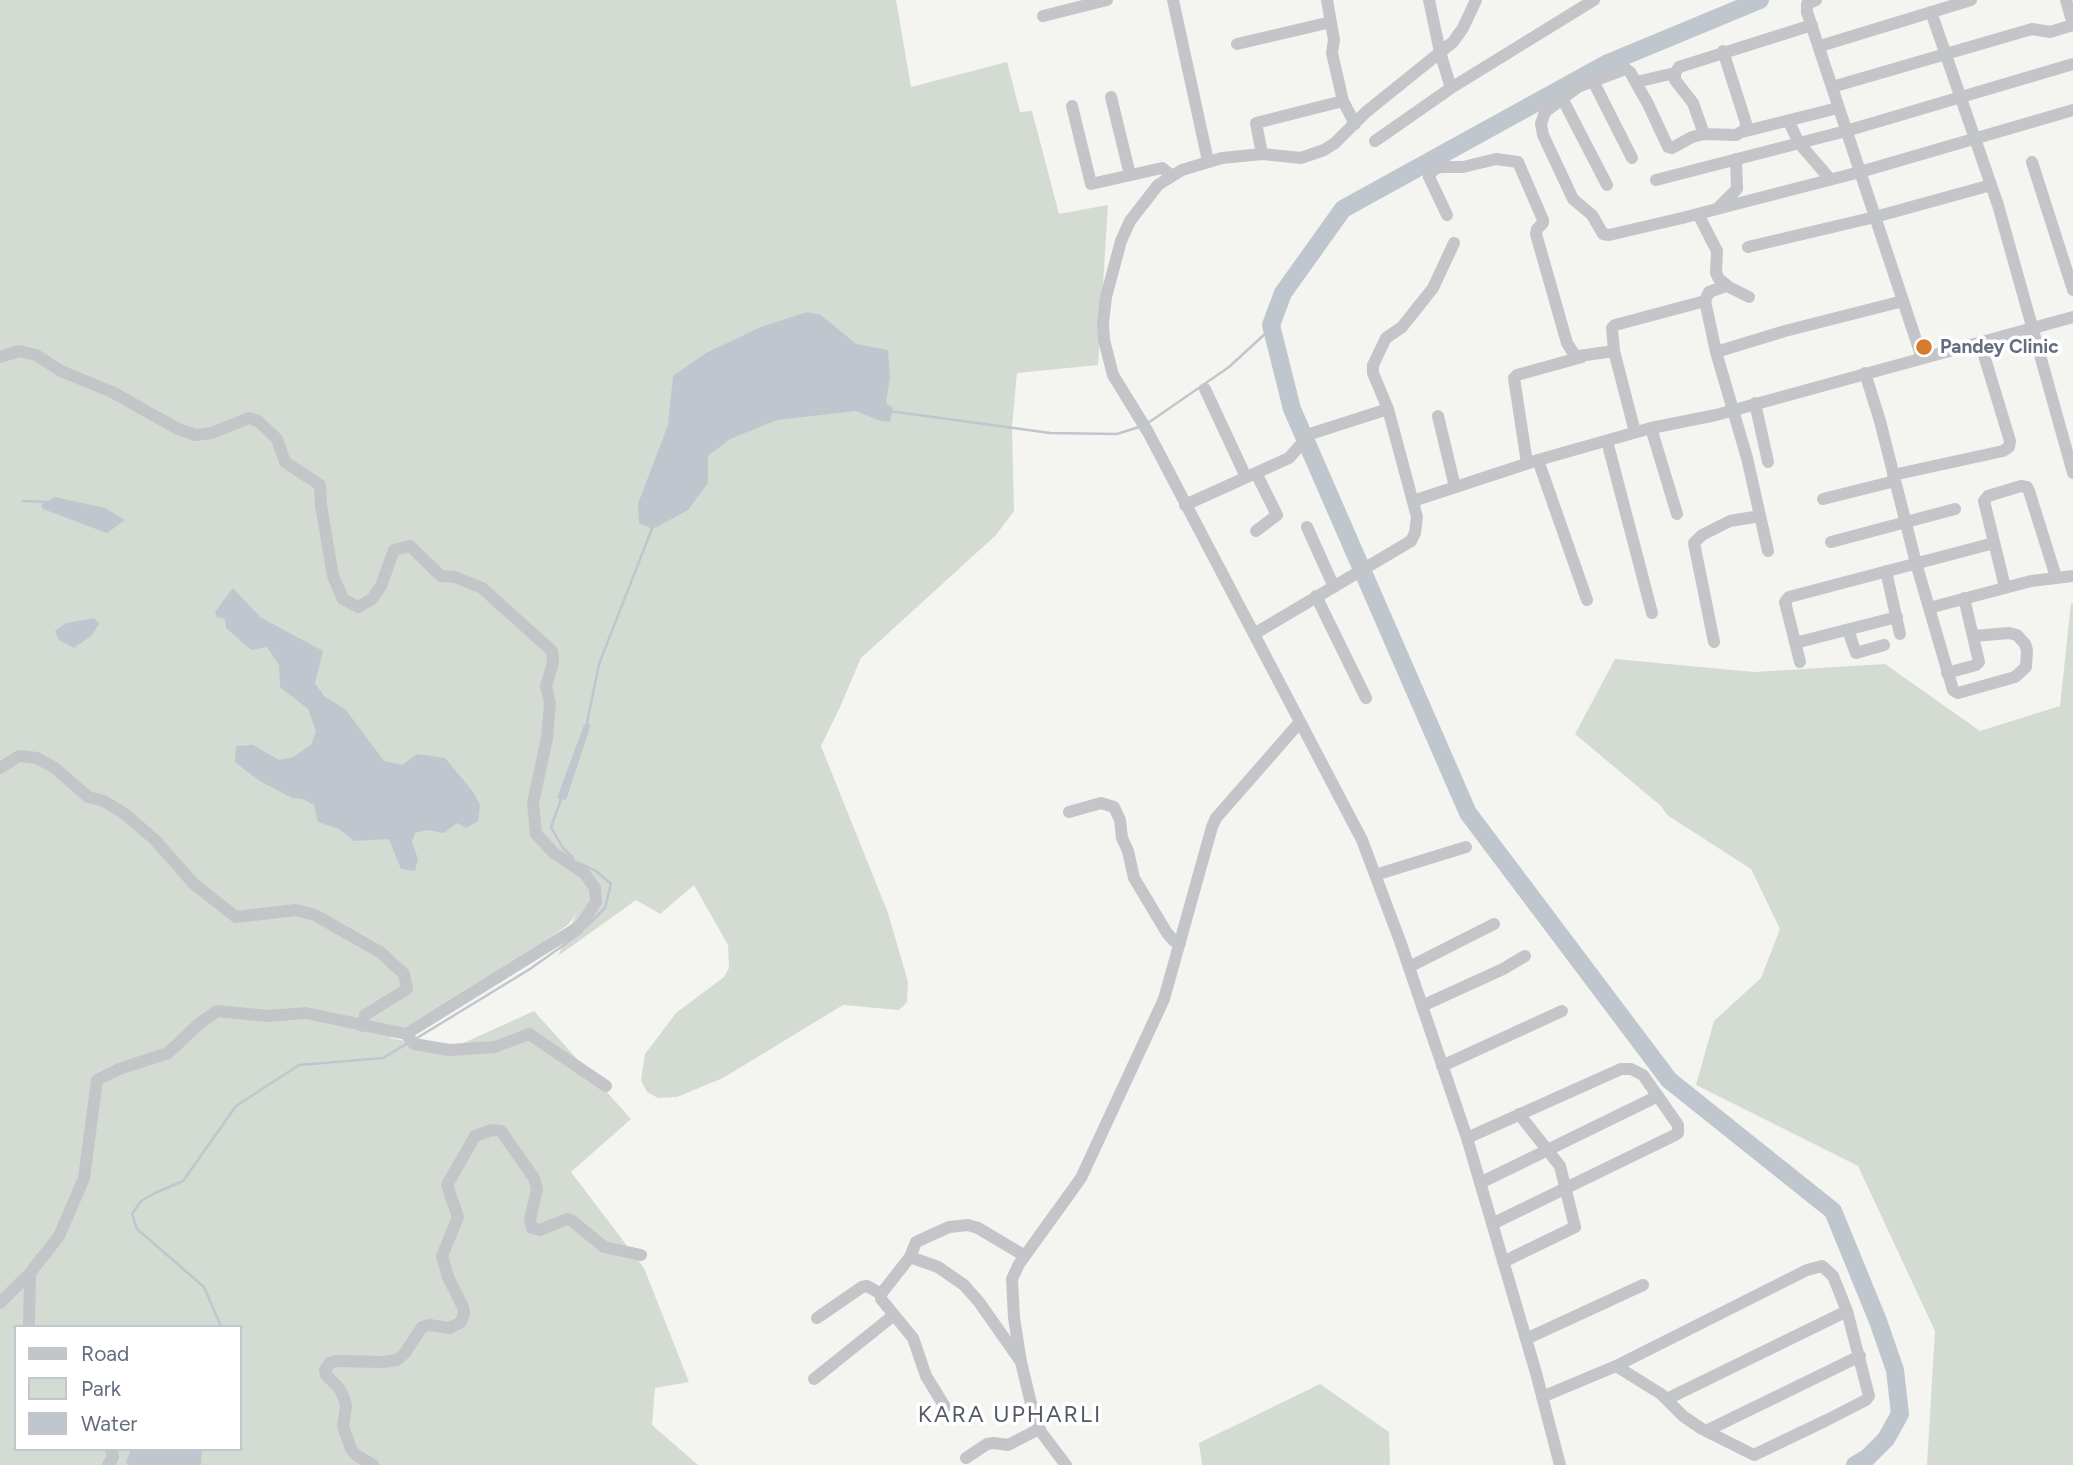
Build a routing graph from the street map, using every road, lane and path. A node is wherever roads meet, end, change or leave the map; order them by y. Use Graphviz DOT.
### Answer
graph roads {
  1 [pos="1107,0"];
  2 [pos="1173,0"];
  3 [pos="1327,0"];
  4 [pos="1429,0"];
  5 [pos="1476,0"];
  6 [pos="1594,0"];
  7 [pos="1816,0"];
  8 [pos="1971,0"];
  9 [pos="2066,0"];
  10 [pos="1931,12"];
  11 [pos="1043,16"];
  12 [pos="1331,22"];
  13 [pos="2073,24"];
  14 [pos="1812,25"];
  15 [pos="1237,44"];
  16 [pos="1820,46"];
  17 [pos="1723,51"];
  18 [pos="1440,52"];
  19 [pos="1945,55"];
  20 [pos="2073,64"];
  21 [pos="1675,73"];
  22 [pos="1592,80"];
  23 [pos="1636,82"];
  24 [pos="1832,87"];
  25 [pos="1451,88"];
  26 [pos="1111,97"];
  27 [pos="1960,98"];
  28 [pos="1563,100"];
  29 [pos="1343,101"];
  30 [pos="1072,106"];
  31 [pos="1838,108"];
  32 [pos="2073,110"];
  33 [pos="1789,121"];
  34 [pos="1356,124"];
  35 [pos="1846,131"];
  36 [pos="1742,132"];
  37 [pos="1704,134"];
  38 [pos="1976,137"];
  39 [pos="1375,141"];
  40 [pos="1799,144"];
  41 [pos="1262,154"];
  42 [pos="1632,158"];
  43 [pos="1736,159"];
  44 [pos="1208,161"];
  45 [pos="2032,162"];
  46 [pos="1860,172"];
  47 [pos="1130,175"];
  48 [pos="1171,175"];
  49 [pos="1830,179"];
  50 [pos="1656,180"];
  51 [pos="1607,185"];
  52 [pos="1991,185"];
  53 [pos="1715,209"];
  54 [pos="1698,214"];
  55 [pos="1447,215"];
  56 [pos="1875,217"];
  57 [pos="1454,243"];
  58 [pos="1748,247"];
  59 [pos="1726,286"];
  60 [pos="2073,290"];
  61 [pos="1749,298"];
  62 [pos="1706,300"];
  63 [pos="1903,301"];
  64 [pos="2073,317"];
  65 [pos="2034,328"];
  66 [pos="1980,342"];
  67 [pos="1614,351"];
  68 [pos="1716,352"];
  69 [pos="0,357"];
  70 [pos="1582,357"];
  71 [pos="1922,358"];
  72 [pos="1865,373"];
  73 [pos="1205,390"];
  74 [pos="1755,403"];
  75 [pos="1388,409"];
  76 [pos="1732,410"];
  77 [pos="1438,416"];
  78 [pos="1651,428"];
  79 [pos="1635,432"];
  80 [pos="1607,441"];
  81 [pos="1532,462"];
  82 [pos="1768,462"];
  83 [pos="2073,473"];
  84 [pos="1251,475"];
  85 [pos="1894,478"];
  86 [pos="1455,487"];
  87 [pos="1823,499"];
  88 [pos="1413,501"];
  89 [pos="1185,505"];
  90 [pos="1955,509"];
  91 [pos="1677,514"];
  92 [pos="1760,516"];
  93 [pos="1906,523"];
  94 [pos="1307,527"];
  95 [pos="1256,531"];
  96 [pos="1831,542"];
  97 [pos="1994,543"];
  98 [pos="1768,551"];
  99 [pos="1916,564"];
  100 [pos="1886,571"];
  101 [pos="2073,576"];
  102 [pos="2056,577"];
  103 [pos="1339,584"];
  104 [pos="2005,587"];
  105 [pos="1316,596"];
  106 [pos="1964,598"];
  107 [pos="1587,600"];
  108 [pos="1929,607"];
  109 [pos="1652,613"];
  110 [pos="1896,617"];
  111 [pos="1848,629"];
  112 [pos="1254,634"];
  113 [pos="1900,634"];
  114 [pos="1973,636"];
  115 [pos="1714,642"];
  116 [pos="1796,643"];
  117 [pos="1884,645"];
  118 [pos="1800,662"];
  119 [pos="1947,673"];
  120 [pos="1366,698"];
  121 [pos="1300,722"];
  122 [pos="0,768"];
  123 [pos="1069,812"];
  124 [pos="1466,847"];
  125 [pos="1375,876"];
  126 [pos="1494,924"];
  127 [pos="1180,943"];
  128 [pos="1525,956"];
  129 [pos="1409,967"];
  130 [pos="1422,1006"];
  131 [pos="1562,1012"];
  132 [pos="362,1026"];
  133 [pos="406,1034"];
  134 [pos="1443,1066"];
  135 [pos="606,1086"];
  136 [pos="1658,1096"];
  137 [pos="1519,1115"];
  138 [pos="1467,1138"];
  139 [pos="1549,1151"];
  140 [pos="1480,1184"];
  141 [pos="1566,1188"];
  142 [pos="1492,1224"];
  143 [pos="641,1255"];
  144 [pos="1025,1256"];
  145 [pos="910,1257"];
  146 [pos="1503,1262"];
  147 [pos="30,1273"];
  148 [pos="1643,1285"];
  149 [pos="881,1294"];
  150 [pos="0,1303"];
  151 [pos="1847,1311"];
  152 [pos="894,1315"];
  153 [pos="817,1318"];
  154 [pos="29,1325"];
  155 [pos="1526,1339"];
  156 [pos="1860,1356"];
  157 [pos="1021,1362"];
  158 [pos="1616,1366"];
  159 [pos="814,1379"];
  160 [pos="1542,1396"];
  161 [pos="1667,1399"];
  162 [pos="945,1407"];
  163 [pos="1039,1429"];
  164 [pos="1706,1431"];
  165 [pos="966,1458"];
  166 [pos="373,1465"];
  167 [pos="1066,1465"];
  168 [pos="1560,1465"];
  1 -- 11 [label="street"];
  2 -- 44 [label="street"];
  3 -- 12 [label="street"];
  4 -- 18 [label="street"];
  5 -- 18 [label="street"];
  6 -- 25 [label="street"];
  7 -- 14 [label="street"];
  8 -- 10 [label="street"];
  9 -- 13 [label="street"];
  10 -- 16 [label="street"];
  10 -- 19 [label="street"];
  12 -- 15 [label="street"];
  12 -- 29 [label="street"];
  13 -- 19 [label="street"];
  14 -- 16 [label="street"];
  14 -- 17 [label="street"];
  16 -- 24 [label="street"];
  17 -- 21 [label="street"];
  17 -- 36 [label="street"];
  18 -- 25 [label="street"];
  18 -- 34 [label="street"];
  19 -- 24 [label="street"];
  19 -- 27 [label="street"];
  20 -- 27 [label="street"];
  21 -- 23 [label="street"];
  21 -- 37 [label="street"];
  22 -- 23 [label="street"];
  22 -- 28 [label="street"];
  22 -- 42 [label="street"];
  23 -- 37 [label="street"];
  24 -- 31 [label="street"];
  25 -- 39 [label="street"];
  26 -- 47 [label="street"];
  27 -- 35 [label="street"];
  27 -- 38 [label="street"];
  28 -- 51 [label="street"];
  28 -- 54 [label="street"];
  29 -- 34 [label="street"];
  29 -- 41 [label="street"];
  30 -- 47 [label="street"];
  31 -- 33 [label="street"];
  31 -- 35 [label="street"];
  32 -- 38 [label="street"];
  33 -- 36 [label="street"];
  33 -- 40 [label="street"];
  34 -- 41 [label="street"];
  35 -- 40 [label="street"];
  35 -- 46 [label="street"];
  36 -- 37 [label="street"];
  38 -- 46 [label="street"];
  38 -- 52 [label="street"];
  40 -- 43 [label="street"];
  40 -- 49 [label="street"];
  41 -- 44 [label="street"];
  43 -- 50 [label="street"];
  43 -- 53 [label="street"];
  44 -- 48 [label="street"];
  45 -- 60 [label="street"];
  46 -- 49 [label="street"];
  46 -- 56 [label="street"];
  47 -- 48 [label="street"];
  48 -- 89 [label="street"];
  49 -- 53 [label="street"];
  52 -- 56 [label="street"];
  52 -- 65 [label="street"];
  53 -- 54 [label="street"];
  54 -- 59 [label="street"];
  55 -- 70 [label="street"];
  56 -- 58 [label="street"];
  56 -- 63 [label="street"];
  57 -- 75 [label="street"];
  59 -- 61 [label="street"];
  59 -- 62 [label="street"];
  62 -- 67 [label="street"];
  62 -- 68 [label="street"];
  63 -- 68 [label="street"];
  63 -- 71 [label="street"];
  64 -- 65 [label="street"];
  65 -- 66 [label="street"];
  65 -- 83 [label="street"];
  66 -- 71 [label="street"];
  66 -- 85 [label="street"];
  67 -- 70 [label="street"];
  67 -- 79 [label="street"];
  68 -- 76 [label="street"];
  69 -- 133 [label="street"];
  70 -- 81 [label="street"];
  71 -- 72 [label="street"];
  72 -- 74 [label="street"];
  72 -- 85 [label="street"];
  73 -- 84 [label="street"];
  74 -- 76 [label="street"];
  74 -- 82 [label="street"];
  75 -- 84 [label="street"];
  75 -- 88 [label="street"];
  76 -- 78 [label="street"];
  76 -- 92 [label="street"];
  77 -- 86 [label="street"];
  78 -- 79 [label="street"];
  78 -- 91 [label="street"];
  79 -- 80 [label="street"];
  80 -- 81 [label="street"];
  80 -- 109 [label="street"];
  81 -- 86 [label="street"];
  81 -- 107 [label="street"];
  84 -- 89 [label="street"];
  84 -- 95 [label="street"];
  85 -- 87 [label="street"];
  85 -- 93 [label="street"];
  86 -- 88 [label="street"];
  88 -- 103 [label="street"];
  89 -- 112 [label="street"];
  90 -- 93 [label="street"];
  92 -- 98 [label="street"];
  92 -- 115 [label="street"];
  93 -- 96 [label="street"];
  93 -- 99 [label="street"];
  94 -- 103 [label="street"];
  97 -- 99 [label="street"];
  97 -- 102 [label="street"];
  97 -- 104 [label="street"];
  99 -- 100 [label="street"];
  99 -- 108 [label="street"];
  100 -- 110 [label="street"];
  100 -- 116 [label="street"];
  101 -- 102 [label="street"];
  102 -- 104 [label="street"];
  103 -- 105 [label="street"];
  104 -- 106 [label="street"];
  105 -- 112 [label="street"];
  105 -- 120 [label="street"];
  106 -- 108 [label="street"];
  106 -- 114 [label="street"];
  108 -- 119 [label="street"];
  110 -- 111 [label="street"];
  110 -- 113 [label="street"];
  111 -- 116 [label="street"];
  111 -- 117 [label="street"];
  112 -- 121 [label="street"];
  114 -- 119 [label="street"];
  114 -- 119 [label="street"];
  116 -- 118 [label="street"];
  121 -- 125 [label="street"];
  121 -- 127 [label="street"];
  122 -- 132 [label="street"];
  123 -- 127 [label="street"];
  124 -- 125 [label="street"];
  125 -- 129 [label="street"];
  126 -- 129 [label="street"];
  127 -- 144 [label="street"];
  128 -- 130 [label="street"];
  129 -- 130 [label="street"];
  130 -- 134 [label="street"];
  131 -- 134 [label="street"];
  132 -- 133 [label="street"];
  132 -- 147 [label="street"];
  133 -- 135 [label="street"];
  134 -- 138 [label="street"];
  136 -- 137 [label="street"];
  136 -- 139 [label="street"];
  136 -- 141 [label="street"];
  137 -- 138 [label="street"];
  137 -- 139 [label="street"];
  138 -- 140 [label="street"];
  139 -- 140 [label="street"];
  139 -- 141 [label="street"];
  140 -- 142 [label="street"];
  141 -- 142 [label="street"];
  141 -- 146 [label="street"];
  142 -- 146 [label="street"];
  143 -- 166 [label="street"];
  144 -- 145 [label="street"];
  144 -- 157 [label="street"];
  145 -- 149 [label="street"];
  145 -- 157 [label="street"];
  146 -- 155 [label="street"];
  147 -- 150 [label="street"];
  147 -- 154 [label="street"];
  148 -- 155 [label="street"];
  149 -- 152 [label="street"];
  149 -- 153 [label="street"];
  151 -- 156 [label="street"];
  151 -- 158 [label="street"];
  151 -- 161 [label="street"];
  152 -- 159 [label="street"];
  152 -- 162 [label="street"];
  155 -- 160 [label="street"];
  156 -- 164 [label="street"];
  156 -- 164 [label="street"];
  157 -- 163 [label="street"];
  158 -- 160 [label="street"];
  158 -- 161 [label="street"];
  160 -- 168 [label="street"];
  161 -- 164 [label="street"];
  163 -- 165 [label="street"];
  163 -- 167 [label="street"];
}
